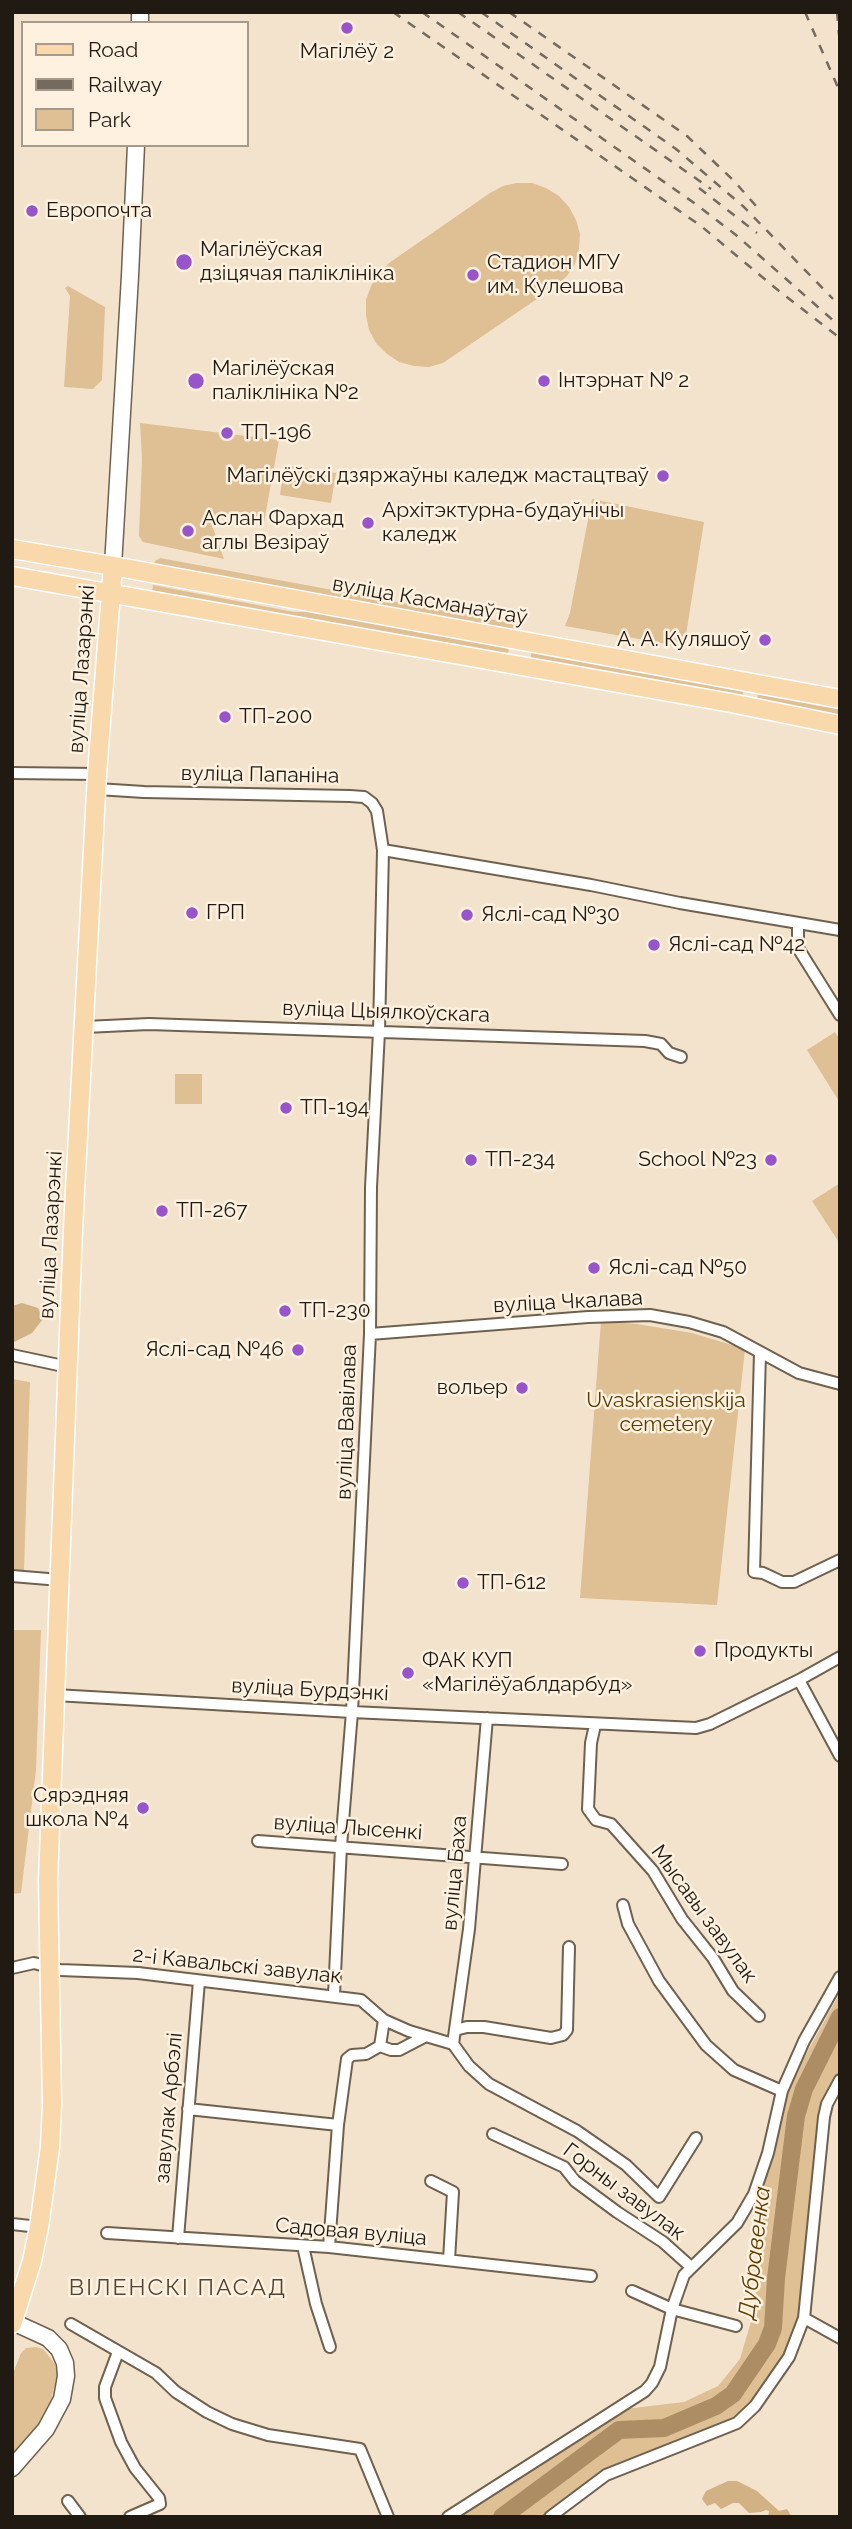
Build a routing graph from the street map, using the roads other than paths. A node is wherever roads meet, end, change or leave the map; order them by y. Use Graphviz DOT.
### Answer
graph roads {
  1 [pos="136,147"];
  2 [pos="12,550"];
  3 [pos="113,566"];
  4 [pos="12,576"];
  5 [pos="111,592"];
  6 [pos="840,699"];
  7 [pos="840,725"];
  8 [pos="12,773"];
  9 [pos="97,781"];
  10 [pos="383,850"];
  11 [pos="799,924"];
  12 [pos="840,930"];
  13 [pos="840,1016"];
  14 [pos="85,1027"];
  15 [pos="379,1032"];
  16 [pos="681,1057"];
  17 [pos="370,1334"];
  18 [pos="760,1353"];
  19 [pos="12,1355"];
  20 [pos="68,1367"];
  21 [pos="840,1384"];
  22 [pos="840,1560"];
  23 [pos="12,1576"];
  24 [pos="60,1580"];
  25 [pos="840,1657"];
  26 [pos="799,1681"];
  27 [pos="55,1695"];
  28 [pos="352,1712"];
  29 [pos="486,1718"];
  30 [pos="595,1725"];
  31 [pos="840,1756"];
  32 [pos="258,1841"];
  33 [pos="341,1846"];
  34 [pos="476,1856"];
  35 [pos="562,1864"];
  36 [pos="623,1905"];
  37 [pos="569,1947"];
  38 [pos="48,1967"];
  39 [pos="12,1968"];
  40 [pos="840,1976"];
  41 [pos="199,1981"];
  42 [pos="334,1995"];
  43 [pos="759,2016"];
  44 [pos="384,2020"];
  45 [pos="455,2031"];
  46 [pos="426,2036"];
  47 [pos="453,2044"];
  48 [pos="380,2046"];
  49 [pos="840,2080"];
  50 [pos="782,2091"];
  51 [pos="188,2109"];
  52 [pos="338,2125"];
  53 [pos="493,2134"];
  54 [pos="696,2138"];
  55 [pos="431,2181"];
  56 [pos="12,2224"];
  57 [pos="39,2227"];
  58 [pos="107,2233"];
  59 [pos="178,2238"];
  60 [pos="303,2246"];
  61 [pos="329,2246"];
  62 [pos="449,2260"];
  63 [pos="691,2267"];
  64 [pos="591,2276"];
  65 [pos="632,2291"];
  66 [pos="672,2309"];
  67 [pos="804,2318"];
  68 [pos="13,2323"];
  69 [pos="71,2325"];
  70 [pos="736,2326"];
  71 [pos="840,2337"];
  72 [pos="330,2347"];
  73 [pos="118,2352"];
  74 [pos="12,2468"];
  75 [pos="68,2501"];
  76 [pos="80,2517"];
  77 [pos="130,2517"];
  78 [pos="388,2517"];
  79 [pos="448,2517"];
  80 [pos="550,2517"];
  1 -- 3 [label="main road, вуліца Лазарэнкі"];
  2 -- 3 [label="main road, вуліца Касманаўтаў"];
  3 -- 5 [label="main road, вуліца Лазарэнкі"];
  3 -- 6 [label="main road, вуліца Касманаўтаў"];
  4 -- 5 [label="main road"];
  5 -- 7 [label="main road"];
  5 -- 9 [label="main road, вуліца Лазарэнкі"];
  8 -- 9 [label="street, вуліца Папаніна"];
  9 -- 10 [label="street, вуліца Папаніна"];
  9 -- 14 [label="main road, вуліца Лазарэнкі"];
  10 -- 11 [label="street"];
  10 -- 15 [label="street, вуліца Вавілава"];
  11 -- 12 [label="street"];
  11 -- 13 [label="street"];
  14 -- 15 [label="street, вуліца Цыялкоўскага"];
  14 -- 20 [label="main road, вуліца Лазарэнкі"];
  15 -- 16 [label="street, вуліца Цыялкоўскага"];
  15 -- 17 [label="street, вуліца Вавілава"];
  17 -- 18 [label="street, вуліца Чкалава"];
  17 -- 28 [label="street, вуліца Вавілава"];
  18 -- 21 [label="street, вуліца Чкалава"];
  18 -- 22 [label="street"];
  19 -- 20 [label="street"];
  20 -- 24 [label="main road, вуліца Лазарэнкі"];
  23 -- 24 [label="street"];
  24 -- 27 [label="main road, вуліца Лазарэнкі"];
  25 -- 26 [label="street, вуліца Бурдэнкі"];
  26 -- 30 [label="street, вуліца Бурдэнкі"];
  26 -- 31 [label="street"];
  27 -- 28 [label="street, вуліца Бурдэнкі"];
  27 -- 38 [label="main road, вуліца Лазарэнкі"];
  28 -- 29 [label="street, вуліца Бурдэнкі"];
  28 -- 33 [label="street, вуліца Вавілава"];
  29 -- 30 [label="street, вуліца Бурдэнкі"];
  29 -- 34 [label="street, вуліца Баха"];
  30 -- 43 [label="street, Мысавы завулак"];
  32 -- 33 [label="street, вуліца Лысенкі"];
  33 -- 34 [label="street, вуліца Лысенкі"];
  33 -- 42 [label="street, вуліца Вавілава"];
  34 -- 35 [label="street, вуліца Лысенкі"];
  34 -- 45 [label="street, вуліца Баха"];
  36 -- 50 [label="street"];
  37 -- 45 [label="street"];
  38 -- 39 [label="street, 2-і Кавальскі завулак"];
  38 -- 41 [label="street, 2-і Кавальскі завулак"];
  38 -- 57 [label="main road, вуліца Лазарэнкі"];
  40 -- 50 [label="street"];
  41 -- 42 [label="street, 2-і Кавальскі завулак"];
  41 -- 51 [label="street, завулак Арбэлі"];
  42 -- 44 [label="street, 2-і Кавальскі завулак"];
  44 -- 46 [label="street, 2-і Кавальскі завулак"];
  44 -- 48 [label="street"];
  45 -- 47 [label="street"];
  46 -- 47 [label="street, 2-і Кавальскі завулак"];
  46 -- 48 [label="street"];
  47 -- 54 [label="street"];
  48 -- 52 [label="street"];
  49 -- 67 [label="street"];
  50 -- 63 [label="street"];
  51 -- 52 [label="street"];
  51 -- 59 [label="street, завулак Арбэлі"];
  52 -- 61 [label="street"];
  53 -- 63 [label="street, Горны завулак"];
  55 -- 62 [label="street"];
  56 -- 57 [label="street"];
  57 -- 68 [label="main road, вуліца Лазарэнкі"];
  58 -- 59 [label="street, Садовая вуліца"];
  59 -- 60 [label="street, Садовая вуліца"];
  60 -- 61 [label="street, Садовая вуліца"];
  60 -- 72 [label="street"];
  61 -- 62 [label="street, Садовая вуліца"];
  62 -- 64 [label="street, Садовая вуліца"];
  63 -- 66 [label="street"];
  65 -- 66 [label="street"];
  66 -- 70 [label="street"];
  66 -- 79 [label="street"];
  67 -- 71 [label="street"];
  67 -- 80 [label="street"];
  68 -- 74 [label="main road"];
  69 -- 73 [label="street"];
  73 -- 77 [label="street"];
  73 -- 78 [label="street"];
  75 -- 76 [label="street"];
}
